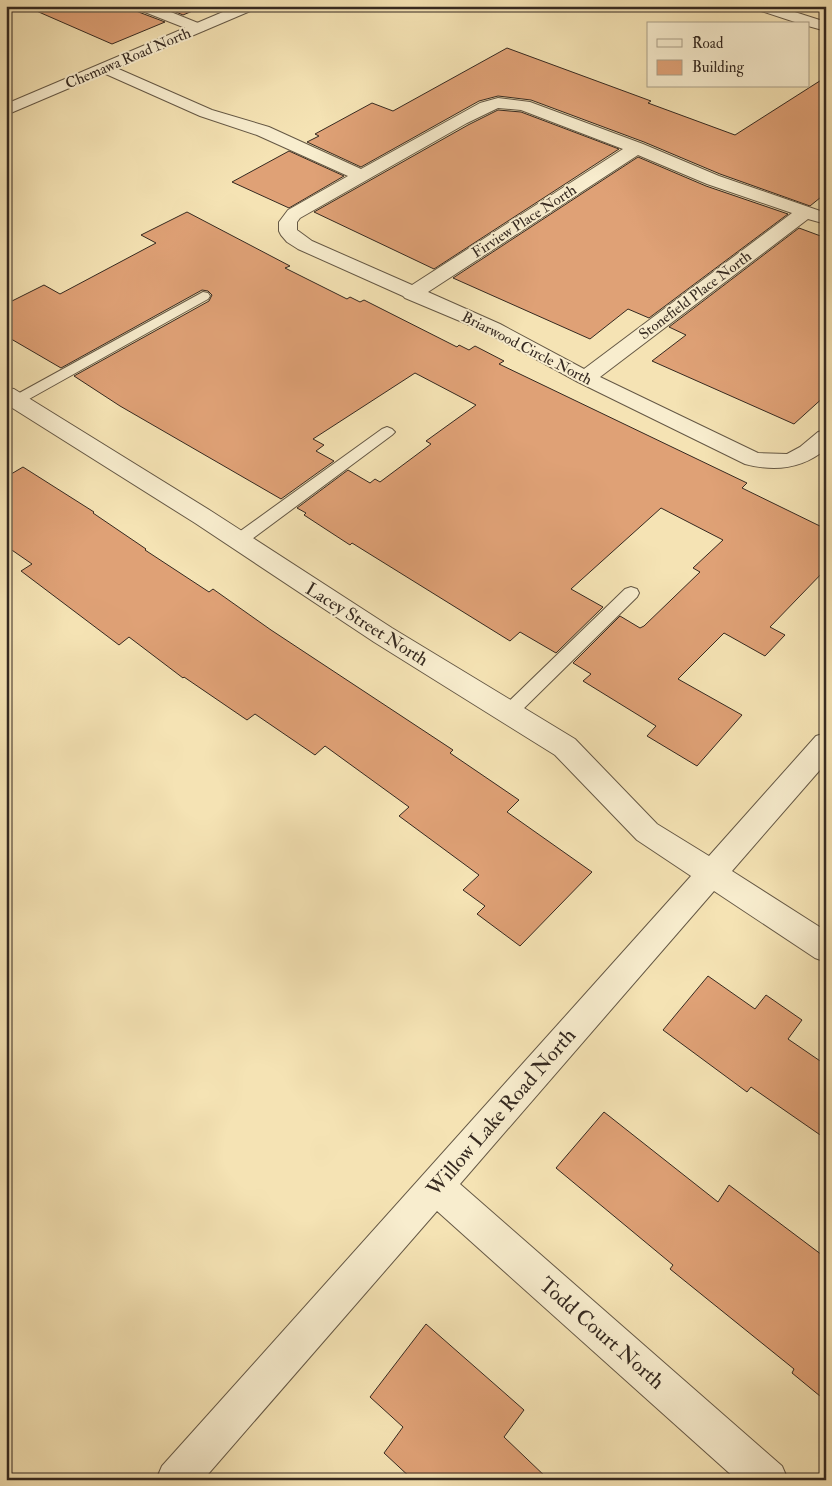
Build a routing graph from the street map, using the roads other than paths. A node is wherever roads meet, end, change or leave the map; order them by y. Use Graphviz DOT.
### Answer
graph roads {
  1 [pos="142,6"];
  2 [pos="250,6"];
  3 [pos="760,6"];
  4 [pos="826,26"];
  5 [pos="198,28"];
  6 [pos="105,68"];
  7 [pos="6,110"];
  8 [pos="636,148"];
  9 [pos="362,176"];
  10 [pos="805,212"];
  11 [pos="826,219"];
  12 [pos="412,294"];
  13 [pos="203,296"];
  14 [pos="585,378"];
  15 [pos="11,397"];
  16 [pos="387,432"];
  17 [pos="826,437"];
  18 [pos="238,541"];
  19 [pos="631,593"];
  20 [pos="509,712"];
  21 [pos="826,744"];
  22 [pos="712,872"];
  23 [pos="826,948"];
  24 [pos="435,1186"];
  25 [pos="176,1480"];
  26 [pos="768,1480"];
  1 -- 5 [label="street"];
  2 -- 5 [label="street, Chemawa Road North"];
  3 -- 4 [label="street"];
  5 -- 6 [label="street, Chemawa Road North"];
  6 -- 7 [label="street, Chemawa Road North"];
  6 -- 9 [label="street"];
  8 -- 9 [label="street, Briarwood Circle North"];
  8 -- 10 [label="street, Briarwood Circle North"];
  8 -- 12 [label="street, Firview Place North"];
  9 -- 12 [label="street, Briarwood Circle North"];
  10 -- 11 [label="street, Briarwood Circle North"];
  10 -- 14 [label="street, Stonefield Place North"];
  12 -- 14 [label="street, Briarwood Circle North"];
  13 -- 15 [label="lane"];
  14 -- 17 [label="street, Briarwood Circle North"];
  15 -- 18 [label="street, Lacey Street North"];
  16 -- 18 [label="lane"];
  18 -- 20 [label="street, Lacey Street North"];
  19 -- 20 [label="lane"];
  20 -- 22 [label="street, Lacey Street North"];
  21 -- 22 [label="street, Willow Lake Road North"];
  22 -- 23 [label="street, Lacey Street North"];
  22 -- 24 [label="street, Willow Lake Road North"];
  24 -- 25 [label="street, Willow Lake Road North"];
  24 -- 26 [label="street, Todd Court North"];
}
